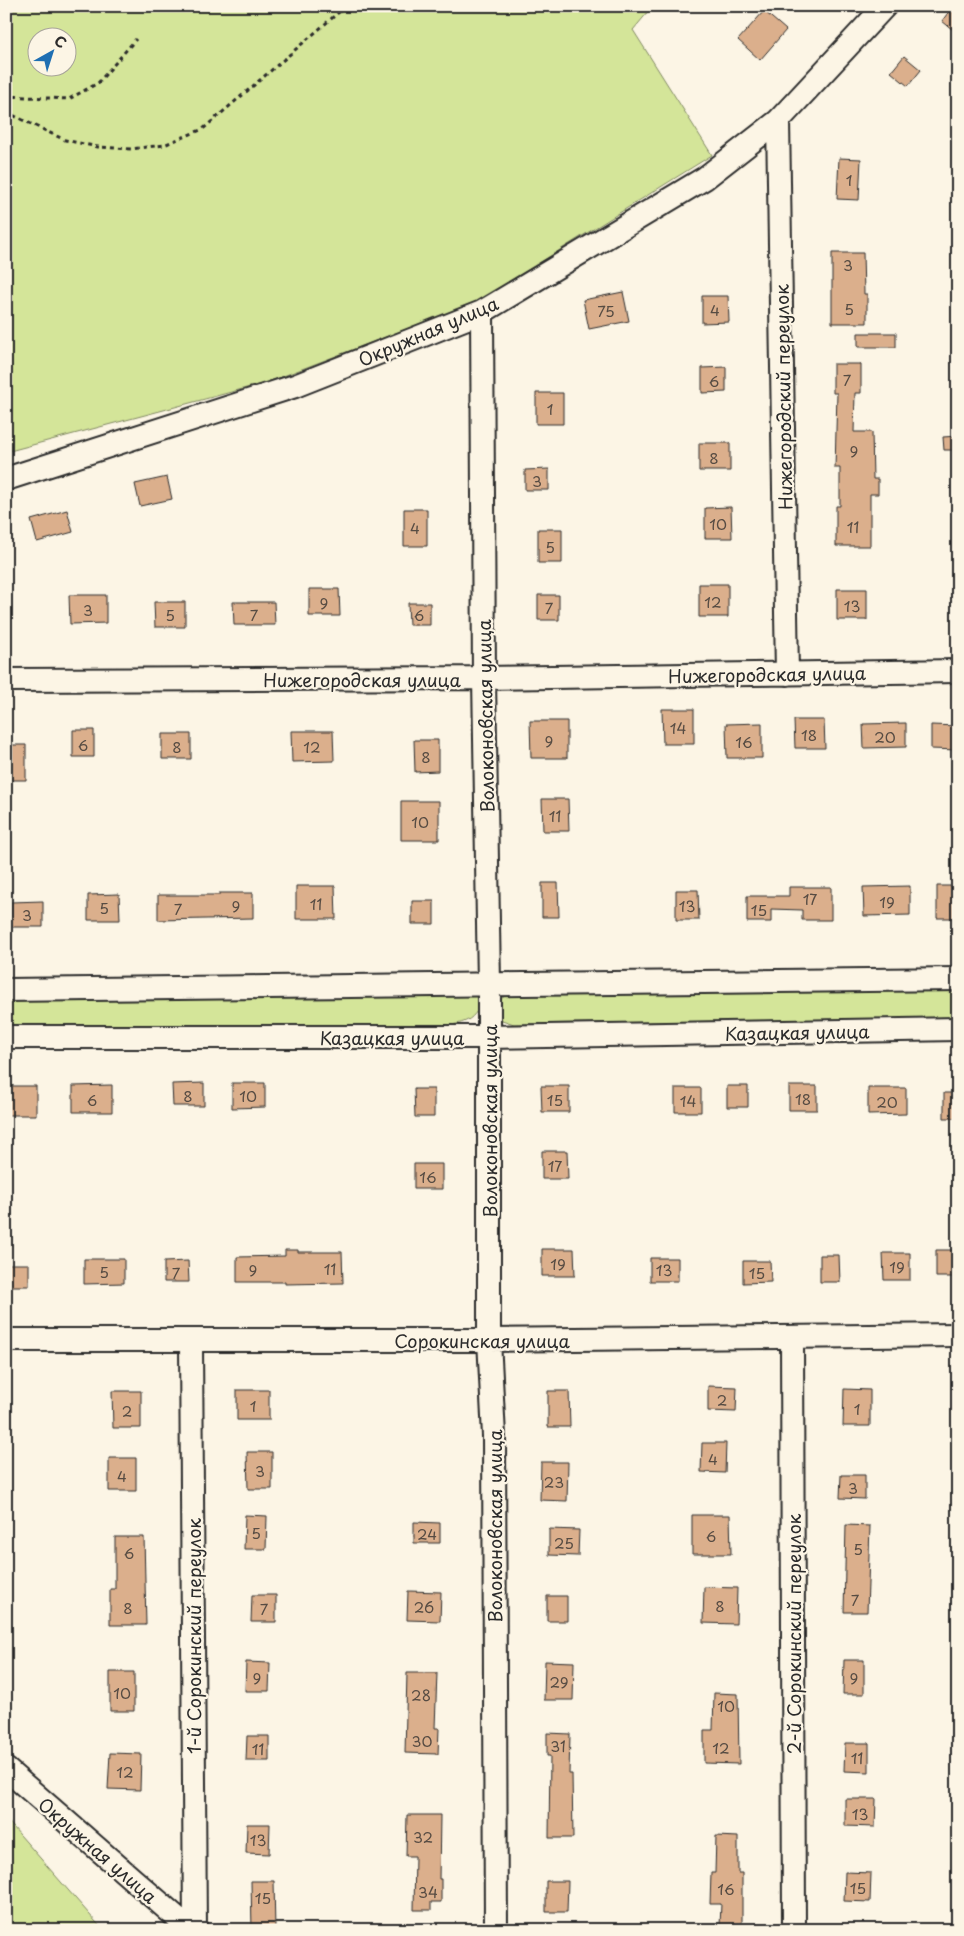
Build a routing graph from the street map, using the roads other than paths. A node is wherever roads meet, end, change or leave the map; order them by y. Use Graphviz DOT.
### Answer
graph roads {
  1 [pos="885,6"];
  2 [pos="778,121"];
  3 [pos="482,312"];
  4 [pos="6,479"];
  5 [pos="958,672"];
  6 [pos="787,674"];
  7 [pos="484,678"];
  8 [pos="6,680"];
  9 [pos="958,979"];
  10 [pos="490,984"];
  11 [pos="6,990"];
  12 [pos="958,1029"];
  13 [pos="488,1037"];
  14 [pos="6,1038"];
  15 [pos="958,1335"];
  16 [pos="792,1338"];
  17 [pos="6,1340"];
  18 [pos="489,1340"];
  19 [pos="191,1342"];
  20 [pos="6,1769"];
  21 [pos="193,1930"];
  22 [pos="496,1930"];
  23 [pos="794,1930"];
  1 -- 2 [label="street, Окружная улица"];
  2 -- 3 [label="street, Окружная улица"];
  2 -- 6 [label="street, Нижегородский переулок"];
  3 -- 4 [label="street, Окружная улица"];
  3 -- 7 [label="street, Волоконовская улица"];
  5 -- 6 [label="street, Нижегородская улица"];
  6 -- 7 [label="street, Нижегородская улица"];
  7 -- 8 [label="street, Нижегородская улица"];
  7 -- 10 [label="street, Волоконовская улица"];
  9 -- 10 [label="street"];
  10 -- 11 [label="street"];
  10 -- 13 [label="street, Волоконовская улица"];
  12 -- 13 [label="street, Казацкая улица"];
  13 -- 14 [label="street, Казацкая улица"];
  13 -- 18 [label="street, Волоконовская улица"];
  15 -- 16 [label="street, Сорокинская улица"];
  16 -- 18 [label="street, Сорокинская улица"];
  16 -- 23 [label="street, 2-й Сорокинский переулок"];
  17 -- 19 [label="street, Сорокинская улица"];
  18 -- 19 [label="street, Сорокинская улица"];
  18 -- 22 [label="street, Волоконовская улица"];
  19 -- 21 [label="street, 1-й Сорокинский переулок"];
  20 -- 21 [label="street, Окружная улица"];
}
